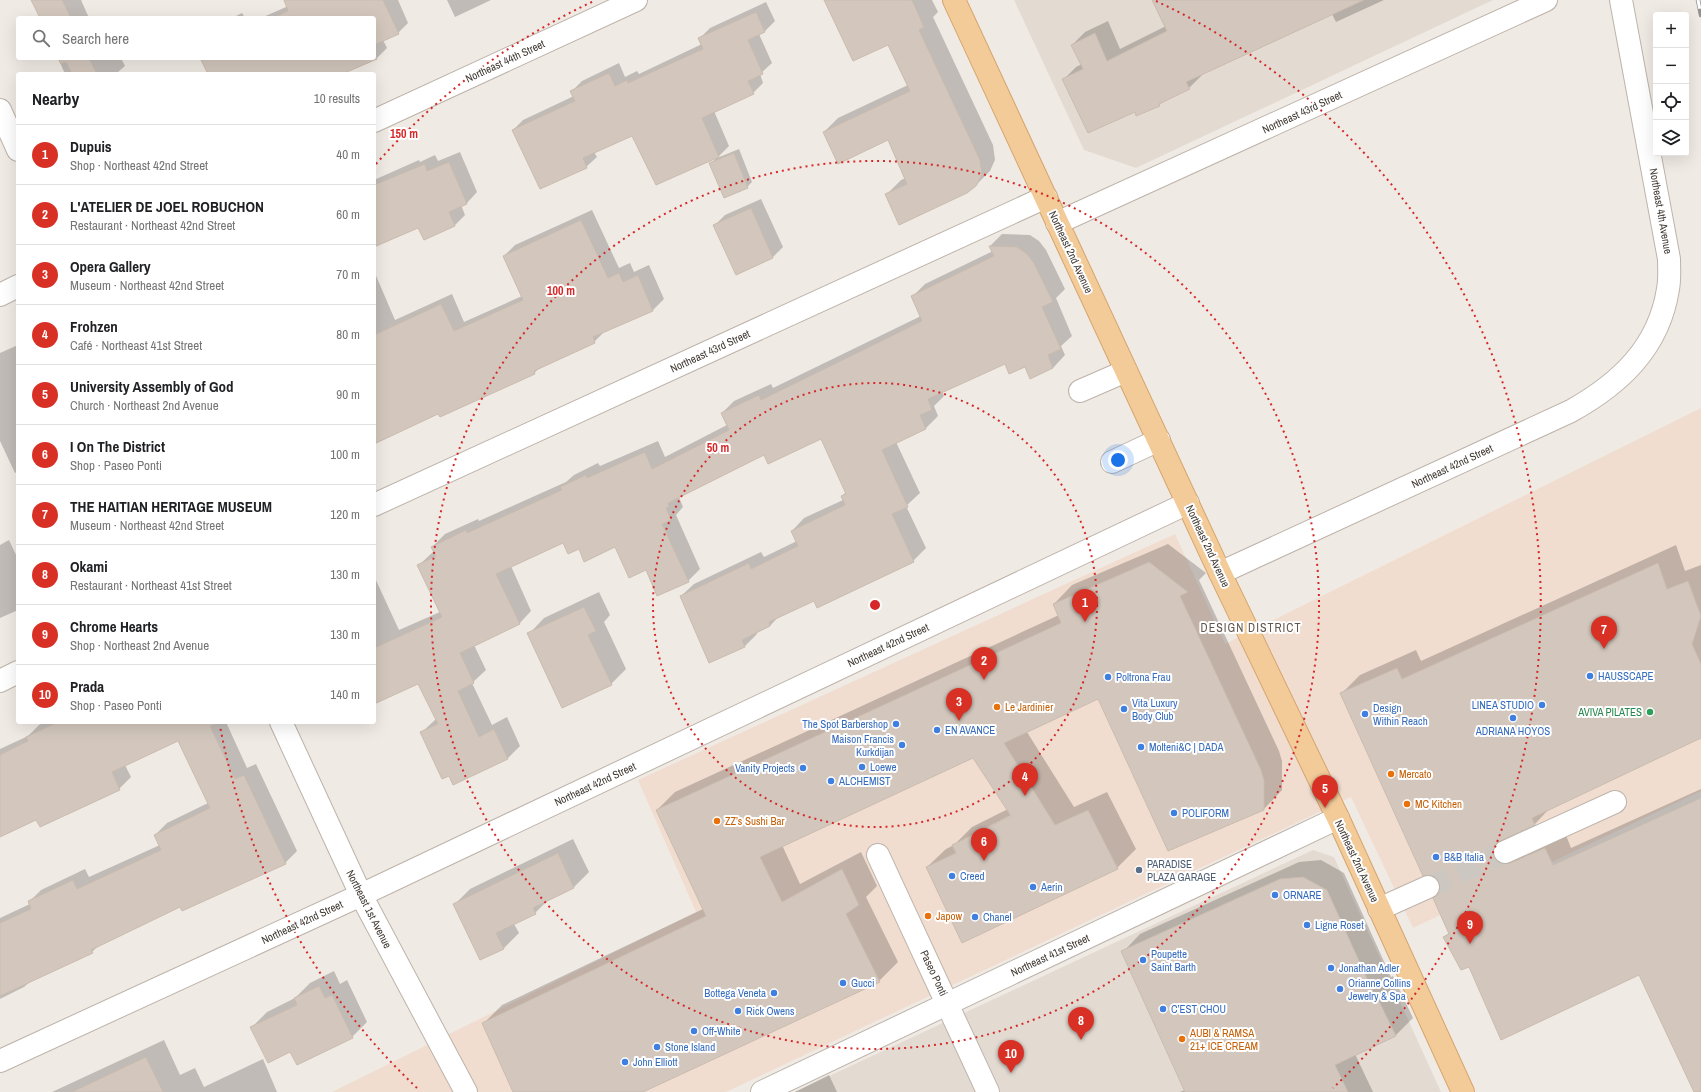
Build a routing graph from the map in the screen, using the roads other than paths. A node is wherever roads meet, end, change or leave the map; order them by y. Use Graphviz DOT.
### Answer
graph roads {
  1 [pos="636,0"];
  2 [pos="954,0"];
  3 [pos="1546,0"];
  4 [pos="1621,0"];
  5 [pos="0,110"];
  6 [pos="376,120"];
  7 [pos="16,146"];
  8 [pos="1046,198"];
  9 [pos="1057,223"];
  10 [pos="16,287"];
  11 [pos="0,295"];
  12 [pos="1658,326"];
  13 [pos="1126,371"];
  14 [pos="1080,391"];
  15 [pos="1159,440"];
  16 [pos="1112,462"];
  17 [pos="1188,503"];
  18 [pos="376,504"];
  19 [pos="1220,573"];
  20 [pos="16,673"];
  21 [pos="0,681"];
  22 [pos="282,724"];
  23 [pos="1615,802"];
  24 [pos="1338,818"];
  25 [pos="1505,852"];
  26 [pos="878,855"];
  27 [pos="1428,887"];
  28 [pos="361,895"];
  29 [pos="1379,909"];
  30 [pos="948,1004"];
  31 [pos="0,1061"];
  32 [pos="466,1092"];
  33 [pos="762,1092"];
  34 [pos="988,1092"];
  35 [pos="1463,1092"];
  1 -- 6 [label="street, Northeast 44th Street"];
  2 -- 8 [label="main road, Northeast 2nd Avenue"];
  3 -- 9 [label="street, Northeast 43rd Street"];
  4 -- 12 [label="street, Northeast 4th Avenue"];
  5 -- 7 [label="street"];
  8 -- 9 [label="main road, Northeast 2nd Avenue"];
  8 -- 18 [label="street, Northeast 43rd Street"];
  9 -- 13 [label="main road, Northeast 2nd Avenue"];
  10 -- 11 [label="street"];
  12 -- 19 [label="street, Northeast 42nd Street"];
  13 -- 14 [label="street"];
  13 -- 15 [label="main road, Northeast 2nd Avenue"];
  15 -- 16 [label="street"];
  15 -- 17 [label="main road, Northeast 2nd Avenue"];
  17 -- 19 [label="main road, Northeast 2nd Avenue"];
  17 -- 28 [label="street, Northeast 42nd Street"];
  19 -- 24 [label="main road, Northeast 2nd Avenue"];
  20 -- 21 [label="street"];
  22 -- 28 [label="street, Northeast 1st Avenue"];
  23 -- 25 [label="street"];
  24 -- 29 [label="main road, Northeast 2nd Avenue"];
  24 -- 30 [label="street, Northeast 41st Street"];
  26 -- 30 [label="street, Paseo Ponti"];
  27 -- 29 [label="street"];
  28 -- 31 [label="street, Northeast 42nd Street"];
  28 -- 32 [label="street, Northeast 1st Avenue"];
  29 -- 35 [label="main road, Northeast 2nd Avenue"];
  30 -- 33 [label="street, Northeast 41st Street"];
  30 -- 34 [label="street, Paseo Ponti"];
}
